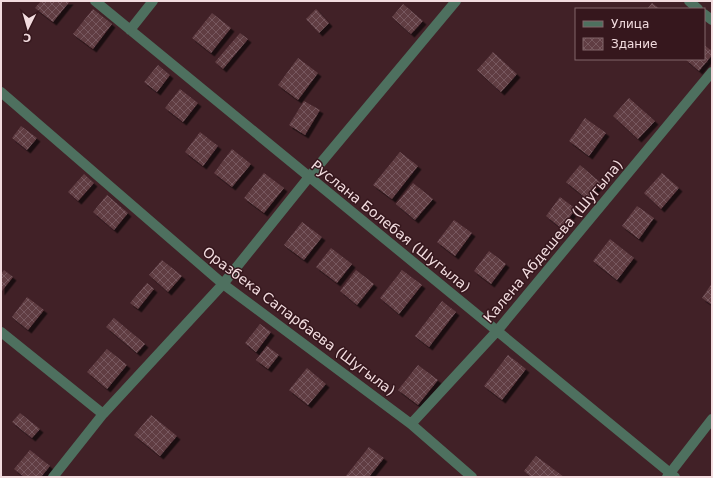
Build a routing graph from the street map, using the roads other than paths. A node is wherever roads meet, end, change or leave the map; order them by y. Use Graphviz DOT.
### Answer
graph roads {
  1 [pos="95,1"];
  2 [pos="153,1"];
  3 [pos="456,1"];
  4 [pos="689,1"];
  5 [pos="697,8"];
  6 [pos="130,30"];
  7 [pos="712,72"];
  8 [pos="1,92"];
  9 [pos="309,177"];
  10 [pos="223,284"];
  11 [pos="497,331"];
  12 [pos="1,332"];
  13 [pos="103,414"];
  14 [pos="712,419"];
  15 [pos="411,424"];
  16 [pos="671,476"];
  17 [pos="53,477"];
  18 [pos="472,477"];
  1 -- 6 [label="street, Руслана Болебая (Шугыла)"];
  2 -- 6 [label="street"];
  3 -- 9 [label="street"];
  4 -- 5 [label="street"];
  6 -- 9 [label="street, Руслана Болебая (Шугыла)"];
  7 -- 11 [label="street, Калена Абдешева (Шугыла)"];
  8 -- 10 [label="street, Оразбека Сапарбаева (Шугыла)"];
  9 -- 10 [label="street"];
  9 -- 11 [label="street, Руслана Болебая (Шугыла)"];
  10 -- 13 [label="street"];
  10 -- 15 [label="street, Оразбека Сапарбаева (Шугыла)"];
  11 -- 15 [label="street, Калена Абдешева (Шугыла)"];
  11 -- 16 [label="street, Руслана Болебая (Шугыла)"];
  12 -- 13 [label="street"];
  13 -- 17 [label="street"];
  14 -- 16 [label="street"];
  15 -- 18 [label="street, Оразбека Сапарбаева (Шугыла)"];
}
